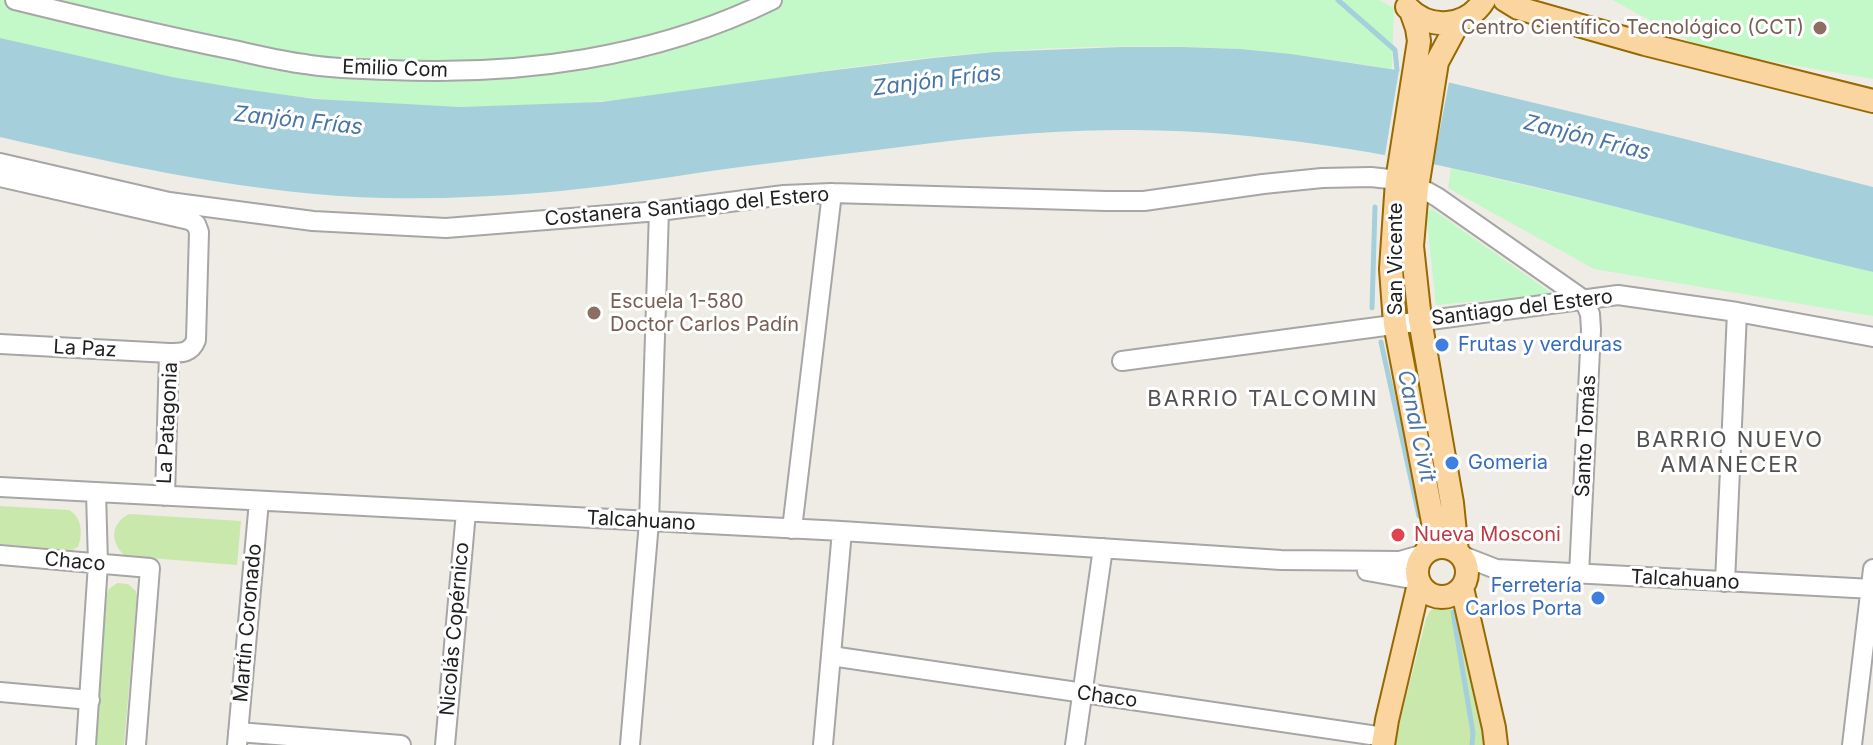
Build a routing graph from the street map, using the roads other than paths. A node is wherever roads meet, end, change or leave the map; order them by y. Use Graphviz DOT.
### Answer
graph roads {
  1 [pos="15,0"];
  2 [pos="772,0"];
  3 [pos="1505,0"];
  4 [pos="1406,6"];
  5 [pos="1471,12"];
  6 [pos="1563,20"];
  7 [pos="1425,76"];
  8 [pos="1873,101"];
  9 [pos="0,163"];
  10 [pos="0,177"];
  11 [pos="1407,185"];
  12 [pos="832,193"];
  13 [pos="659,211"];
  14 [pos="1584,300"];
  15 [pos="1737,312"];
  16 [pos="1420,320"];
  17 [pos="1395,324"];
  18 [pos="1873,337"];
  19 [pos="0,344"];
  20 [pos="169,353"];
  21 [pos="1122,361"];
  22 [pos="0,487"];
  23 [pos="96,492"];
  24 [pos="165,496"];
  25 [pos="259,501"];
  26 [pos="466,512"];
  27 [pos="649,522"];
  28 [pos="792,529"];
  29 [pos="842,531"];
  30 [pos="1103,548"];
  31 [pos="1425,553"];
  32 [pos="1459,554"];
  33 [pos="0,555"];
  34 [pos="1281,560"];
  35 [pos="98,564"];
  36 [pos="1496,569"];
  37 [pos="1873,569"];
  38 [pos="1579,574"];
  39 [pos="1418,582"];
  40 [pos="1725,582"];
  41 [pos="1463,586"];
  42 [pos="1872,589"];
  43 [pos="831,656"];
  44 [pos="0,692"];
  45 [pos="1082,694"];
  46 [pos="90,700"];
  47 [pos="238,738"];
  48 [pos="1384,741"];
  49 [pos="86,745"];
  50 [pos="136,745"];
  51 [pos="401,745"];
  52 [pos="445,745"];
  53 [pos="630,745"];
  54 [pos="823,745"];
  55 [pos="1075,745"];
  56 [pos="1496,745"];
  57 [pos="1852,745"];
  1 -- 2 [label="street, Emilio Com"];
  3 -- 6 [label="main road"];
  4 -- 5 [label="main road"];
  4 -- 7 [label="main road, San Vicente"];
  5 -- 6 [label="main road"];
  5 -- 7 [label="main road, San Vicente"];
  6 -- 8 [label="main road"];
  7 -- 11 [label="main road, San Vicente"];
  9 -- 13 [label="street, Costanera Santiago del Estero"];
  10 -- 20 [label="street, La Patagonia"];
  11 -- 12 [label="street, Costanera Santiago del Estero"];
  11 -- 14 [label="street, Costanera Santiago del Estero"];
  11 -- 16 [label="main road, San Vicente"];
  11 -- 17 [label="main road, San Vicente"];
  12 -- 13 [label="street, Costanera Santiago del Estero"];
  12 -- 28 [label="street"];
  13 -- 27 [label="street"];
  14 -- 15 [label="street, Santiago del Estero"];
  14 -- 16 [label="street, Santiago del Estero"];
  14 -- 38 [label="street, Santo Tomás"];
  15 -- 18 [label="street, Santiago del Estero"];
  15 -- 40 [label="street"];
  16 -- 17 [label="street, Santiago del Estero"];
  16 -- 32 [label="main road, San Vicente"];
  17 -- 21 [label="street, Santiago del Estero"];
  17 -- 31 [label="main road, San Vicente"];
  19 -- 20 [label="street, La Paz"];
  20 -- 24 [label="street, La Patagonia"];
  22 -- 23 [label="street, Talcahuano"];
  23 -- 24 [label="street, Talcahuano"];
  23 -- 35 [label="street"];
  24 -- 25 [label="street, Talcahuano"];
  25 -- 26 [label="street, Talcahuano"];
  25 -- 47 [label="street, Martín Coronado"];
  26 -- 27 [label="street, Talcahuano"];
  26 -- 52 [label="street, Nicolás Copérnico"];
  27 -- 28 [label="street, Talcahuano"];
  27 -- 53 [label="street"];
  28 -- 29 [label="street, Talcahuano"];
  29 -- 30 [label="street, Talcahuano"];
  29 -- 43 [label="street"];
  30 -- 34 [label="street, Talcahuano"];
  30 -- 45 [label="street"];
  31 -- 32 [label="main road"];
  31 -- 34 [label="street, Talcahuano"];
  31 -- 39 [label="main road"];
  32 -- 36 [label="street, Talcahuano"];
  32 -- 41 [label="main road"];
  33 -- 35 [label="street, Chaco"];
  34 -- 39 [label="street, Talcahuano"];
  35 -- 46 [label="street"];
  35 -- 50 [label="street, Chaco"];
  36 -- 38 [label="street, Talcahuano"];
  36 -- 41 [label="street"];
  37 -- 42 [label="street"];
  38 -- 40 [label="street, Talcahuano"];
  39 -- 41 [label="main road"];
  39 -- 48 [label="main road"];
  40 -- 42 [label="street, Talcahuano"];
  41 -- 56 [label="main road"];
  42 -- 57 [label="street"];
  43 -- 45 [label="street, Chaco"];
  43 -- 54 [label="street"];
  44 -- 46 [label="street"];
  45 -- 48 [label="street, Chaco"];
  45 -- 55 [label="street"];
  46 -- 49 [label="street"];
  47 -- 51 [label="street"];
}
